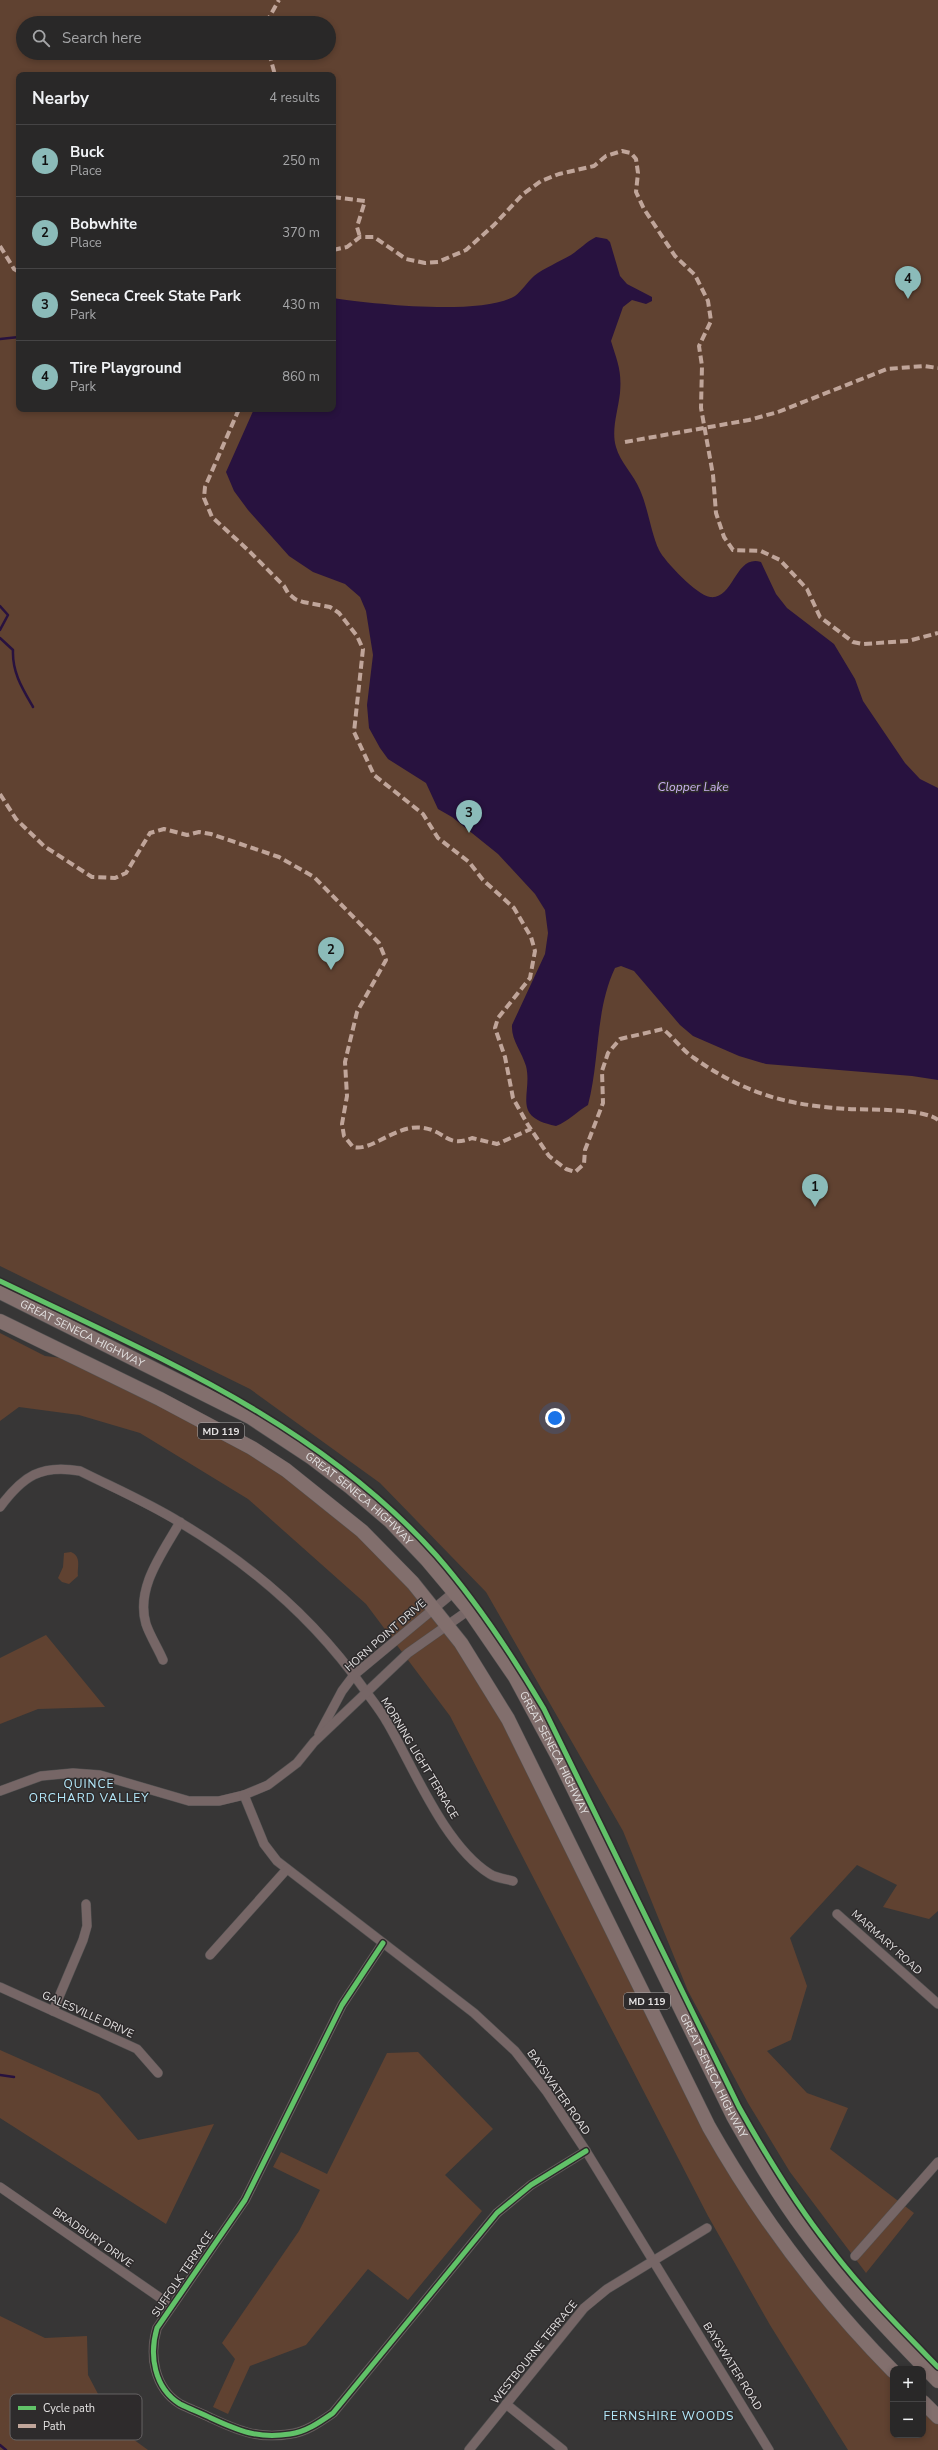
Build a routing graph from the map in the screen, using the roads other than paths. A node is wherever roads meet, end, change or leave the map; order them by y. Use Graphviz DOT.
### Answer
graph roads {
  1 [pos="0,1292"];
  2 [pos="0,1321"];
  3 [pos="0,1507"];
  4 [pos="180,1522"];
  5 [pos="454,1592"];
  6 [pos="434,1608"];
  7 [pos="469,1610"];
  8 [pos="448,1625"];
  9 [pos="163,1660"];
  10 [pos="354,1676"];
  11 [pos="366,1692"];
  12 [pos="314,1742"];
  13 [pos="0,1791"];
  14 [pos="244,1795"];
  15 [pos="287,1870"];
  16 [pos="514,1881"];
  17 [pos="86,1904"];
  18 [pos="837,1914"];
  19 [pos="383,1943"];
  20 [pos="210,1955"];
  21 [pos="0,1987"];
  22 [pos="938,2004"];
  23 [pos="53,2011"];
  24 [pos="158,2073"];
  25 [pos="586,2151"];
  26 [pos="938,2162"];
  27 [pos="0,2187"];
  28 [pos="707,2228"];
  29 [pos="855,2256"];
  30 [pos="654,2261"];
  31 [pos="172,2306"];
  32 [pos="890,2368"];
  33 [pos="938,2381"];
  34 [pos="506,2404"];
  35 [pos="926,2405"];
  36 [pos="938,2417"];
  37 [pos="469,2450"];
  38 [pos="564,2450"];
  39 [pos="769,2450"];
  1 -- 5 [label="main road, GREAT SENECA HIGHWAY / MD 119"];
  2 -- 6 [label="main road, GREAT SENECA HIGHWAY / MD 119"];
  3 -- 4 [label="street, MORNING LIGHT TERRACE"];
  4 -- 9 [label="street"];
  4 -- 10 [label="street, MORNING LIGHT TERRACE"];
  5 -- 6 [label="street, HORN POINT DRIVE"];
  5 -- 7 [label="main road, GREAT SENECA HIGHWAY / MD 119"];
  6 -- 8 [label="main road, GREAT SENECA HIGHWAY / MD 119"];
  6 -- 10 [label="street, HORN POINT DRIVE"];
  7 -- 8 [label="street, HORN POINT DRIVE"];
  7 -- 33 [label="main road, GREAT SENECA HIGHWAY / MD 119"];
  8 -- 11 [label="street, HORN POINT DRIVE"];
  8 -- 32 [label="main road, GREAT SENECA HIGHWAY / MD 119"];
  10 -- 11 [label="street, MORNING LIGHT TERRACE"];
  10 -- 12 [label="street, HORN POINT DRIVE"];
  11 -- 12 [label="street, HORN POINT DRIVE"];
  11 -- 16 [label="street, MORNING LIGHT TERRACE"];
  12 -- 14 [label="street, HORN POINT DRIVE"];
  13 -- 14 [label="street, HORN POINT DRIVE"];
  14 -- 15 [label="street, BAYSWATER ROAD"];
  15 -- 19 [label="street, BAYSWATER ROAD"];
  15 -- 20 [label="street"];
  17 -- 23 [label="street"];
  18 -- 22 [label="street, MARMARY ROAD"];
  19 -- 25 [label="street, BAYSWATER ROAD"];
  19 -- 31 [label="street, SUFFOLK TERRACE"];
  21 -- 23 [label="street, GALESVILLE DRIVE"];
  23 -- 24 [label="street, GALESVILLE DRIVE"];
  25 -- 30 [label="street, BAYSWATER ROAD"];
  25 -- 31 [label="street, SUFFOLK TERRACE"];
  26 -- 29 [label="street"];
  27 -- 31 [label="street, BRADBURY DRIVE"];
  28 -- 30 [label="street, WESTBOURNE TERRACE"];
  30 -- 34 [label="street, WESTBOURNE TERRACE"];
  30 -- 39 [label="street, BAYSWATER ROAD"];
  34 -- 37 [label="street, WESTBOURNE TERRACE"];
  34 -- 38 [label="street"];
  35 -- 36 [label="main road"];
}
